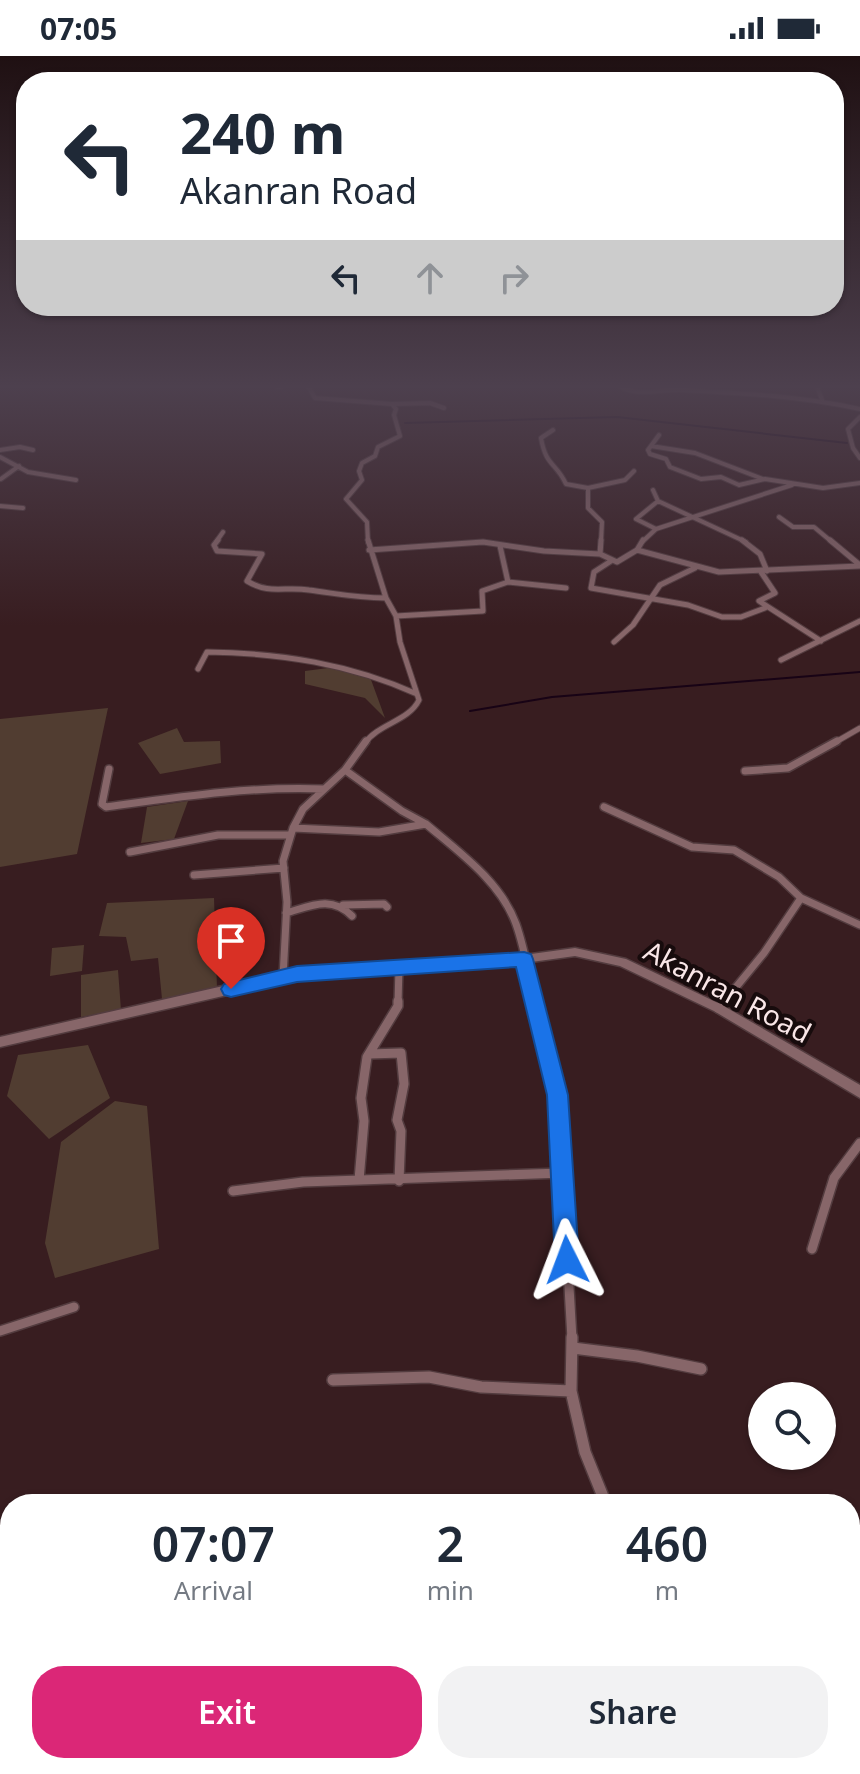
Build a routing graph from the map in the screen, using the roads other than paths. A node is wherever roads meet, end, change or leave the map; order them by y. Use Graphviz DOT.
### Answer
graph roads {
  1 [pos="19,466"];
  2 [pos="361,466"];
  3 [pos="553,466"];
  4 [pos="670,466"];
  5 [pos="730,466"];
  6 [pos="11,471"];
  7 [pos="634,471"];
  8 [pos="0,472"];
  9 [pos="1,479"];
  10 [pos="765,479"];
  11 [pos="76,480"];
  12 [pos="860,483"];
  13 [pos="794,484"];
  14 [pos="588,488"];
  15 [pos="653,490"];
  16 [pos="658,501"];
  17 [pos="0,506"];
  18 [pos="23,508"];
  19 [pos="779,517"];
  20 [pos="697,518"];
  21 [pos="656,529"];
  22 [pos="223,532"];
  23 [pos="500,546"];
  24 [pos="369,550"];
  25 [pos="637,550"];
  26 [pos="600,554"];
  27 [pos="611,561"];
  28 [pos="860,565"];
  29 [pos="695,568"];
  30 [pos="764,571"];
  31 [pos="508,582"];
  32 [pos="566,588"];
  33 [pos="386,598"];
  34 [pos="649,600"];
  35 [pos="765,608"];
  36 [pos="396,616"];
  37 [pos="858,624"];
  38 [pos="821,641"];
  39 [pos="614,642"];
  40 [pos="781,660"];
  41 [pos="198,669"];
  42 [pos="417,694"];
  43 [pos="860,728"];
  44 [pos="109,769"];
  45 [pos="345,770"];
  46 [pos="745,771"];
  47 [pos="324,789"];
  48 [pos="604,807"];
  49 [pos="426,824"];
  50 [pos="292,831"];
  51 [pos="130,852"];
  52 [pos="284,868"];
  53 [pos="194,875"];
  54 [pos="801,898"];
  55 [pos="343,905"];
  56 [pos="387,907"];
  57 [pos="286,913"];
  58 [pos="352,916"];
  59 [pos="860,925"];
  60 [pos="524,959"];
  61 [pos="399,968"];
  62 [pos="283,977"];
  63 [pos="718,1008"];
  64 [pos="0,1042"];
  65 [pos="369,1054"];
  66 [pos="860,1092"];
  67 [pos="860,1143"];
  68 [pos="562,1173"];
  69 [pos="359,1180"];
  70 [pos="399,1181"];
  71 [pos="233,1191"];
  72 [pos="812,1249"];
  73 [pos="74,1307"];
  74 [pos="0,1331"];
  75 [pos="573,1348"];
  76 [pos="701,1369"];
  77 [pos="333,1380"];
  78 [pos="571,1391"];
  79 [pos="602,1494"];
  1 -- 6 [label="street"];
  1 -- 11 [label="street"];
  2 -- 24 [label="street"];
  3 -- 14 [label="street"];
  4 -- 10 [label="street"];
  5 -- 10 [label="street"];
  6 -- 8 [label="street"];
  6 -- 9 [label="street"];
  7 -- 14 [label="street"];
  10 -- 13 [label="street"];
  12 -- 13 [label="street"];
  13 -- 20 [label="street"];
  14 -- 26 [label="street"];
  15 -- 16 [label="street"];
  16 -- 20 [label="street"];
  16 -- 21 [label="street"];
  17 -- 18 [label="street"];
  19 -- 28 [label="street"];
  20 -- 21 [label="street"];
  20 -- 30 [label="street"];
  21 -- 25 [label="street"];
  22 -- 33 [label="street"];
  23 -- 24 [label="street"];
  23 -- 26 [label="street"];
  23 -- 31 [label="street"];
  24 -- 33 [label="street"];
  25 -- 27 [label="street"];
  25 -- 29 [label="street"];
  26 -- 27 [label="street"];
  27 -- 34 [label="street"];
  28 -- 30 [label="street"];
  29 -- 30 [label="street"];
  29 -- 34 [label="street"];
  30 -- 35 [label="street"];
  31 -- 32 [label="street"];
  31 -- 36 [label="street"];
  33 -- 36 [label="street"];
  34 -- 35 [label="street"];
  34 -- 39 [label="street"];
  35 -- 38 [label="street"];
  36 -- 42 [label="street"];
  37 -- 38 [label="street"];
  38 -- 40 [label="street"];
  41 -- 42 [label="street"];
  42 -- 45 [label="street"];
  43 -- 46 [label="street"];
  44 -- 47 [label="street"];
  45 -- 47 [label="street"];
  45 -- 49 [label="street"];
  47 -- 50 [label="street"];
  48 -- 54 [label="street"];
  49 -- 50 [label="street"];
  49 -- 60 [label="street"];
  50 -- 51 [label="street"];
  50 -- 52 [label="street"];
  52 -- 53 [label="street"];
  52 -- 57 [label="street"];
  54 -- 59 [label="street"];
  54 -- 63 [label="street"];
  55 -- 56 [label="street"];
  55 -- 57 [label="street"];
  55 -- 58 [label="street"];
  57 -- 62 [label="street"];
  60 -- 61 [label="main road, Akanran Road"];
  60 -- 63 [label="main road, Akanran Road"];
  60 -- 68 [label="street"];
  61 -- 62 [label="main road, Akanran Road"];
  61 -- 65 [label="street"];
  62 -- 64 [label="main road, Akanran Road"];
  63 -- 66 [label="main road, Akanran Road"];
  65 -- 69 [label="street"];
  65 -- 70 [label="street"];
  67 -- 72 [label="street"];
  68 -- 70 [label="street"];
  68 -- 75 [label="street"];
  69 -- 70 [label="street"];
  69 -- 71 [label="street"];
  73 -- 74 [label="street"];
  75 -- 76 [label="street"];
  75 -- 78 [label="street"];
  77 -- 78 [label="street"];
  78 -- 79 [label="street"];
}
